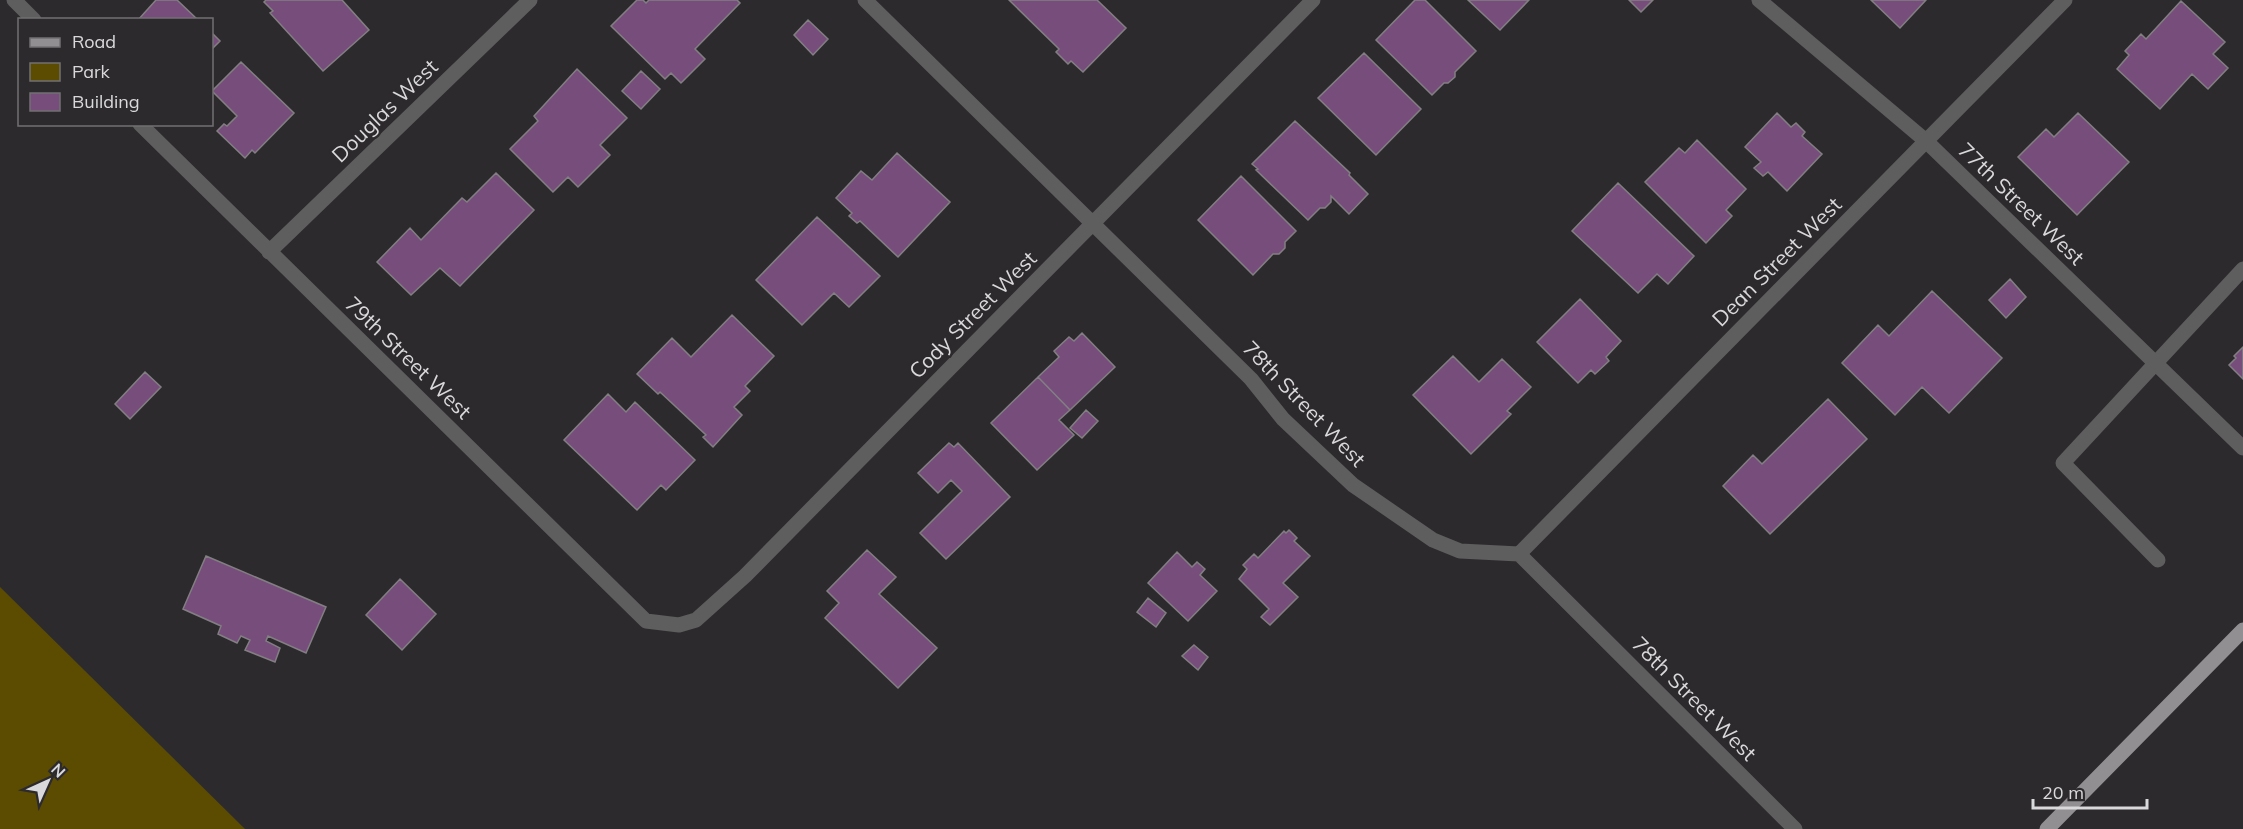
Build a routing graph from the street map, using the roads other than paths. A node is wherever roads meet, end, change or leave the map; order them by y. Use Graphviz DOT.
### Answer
graph roads {
  1 [pos="14,0"];
  2 [pos="530,0"];
  3 [pos="865,0"];
  4 [pos="1313,0"];
  5 [pos="1760,0"];
  6 [pos="2065,0"];
  7 [pos="32,18"];
  8 [pos="142,126"];
  9 [pos="1926,141"];
  10 [pos="1093,223"];
  11 [pos="269,252"];
  12 [pos="2243,269"];
  13 [pos="2155,363"];
  14 [pos="2243,448"];
  15 [pos="1519,554"];
  16 [pos="2158,560"];
  17 [pos="646,621"];
  18 [pos="2243,630"];
  19 [pos="1795,829"];
  20 [pos="2048,829"];
  1 -- 7 [label="street"];
  2 -- 11 [label="street, Douglas West"];
  3 -- 10 [label="street, 78th Street West"];
  4 -- 10 [label="street, Cody Street West"];
  5 -- 9 [label="street, 77th Street West"];
  6 -- 9 [label="street, Dean Street West"];
  8 -- 11 [label="street, 79th Street West"];
  9 -- 13 [label="street, 77th Street West"];
  9 -- 15 [label="street, Dean Street West"];
  10 -- 15 [label="street, 78th Street West"];
  10 -- 17 [label="street, Cody Street West"];
  11 -- 17 [label="street, 79th Street West"];
  12 -- 13 [label="street"];
  13 -- 14 [label="street, 77th Street West"];
  13 -- 16 [label="street"];
  15 -- 19 [label="street, 78th Street West"];
  18 -- 20 [label="main road"];
}
